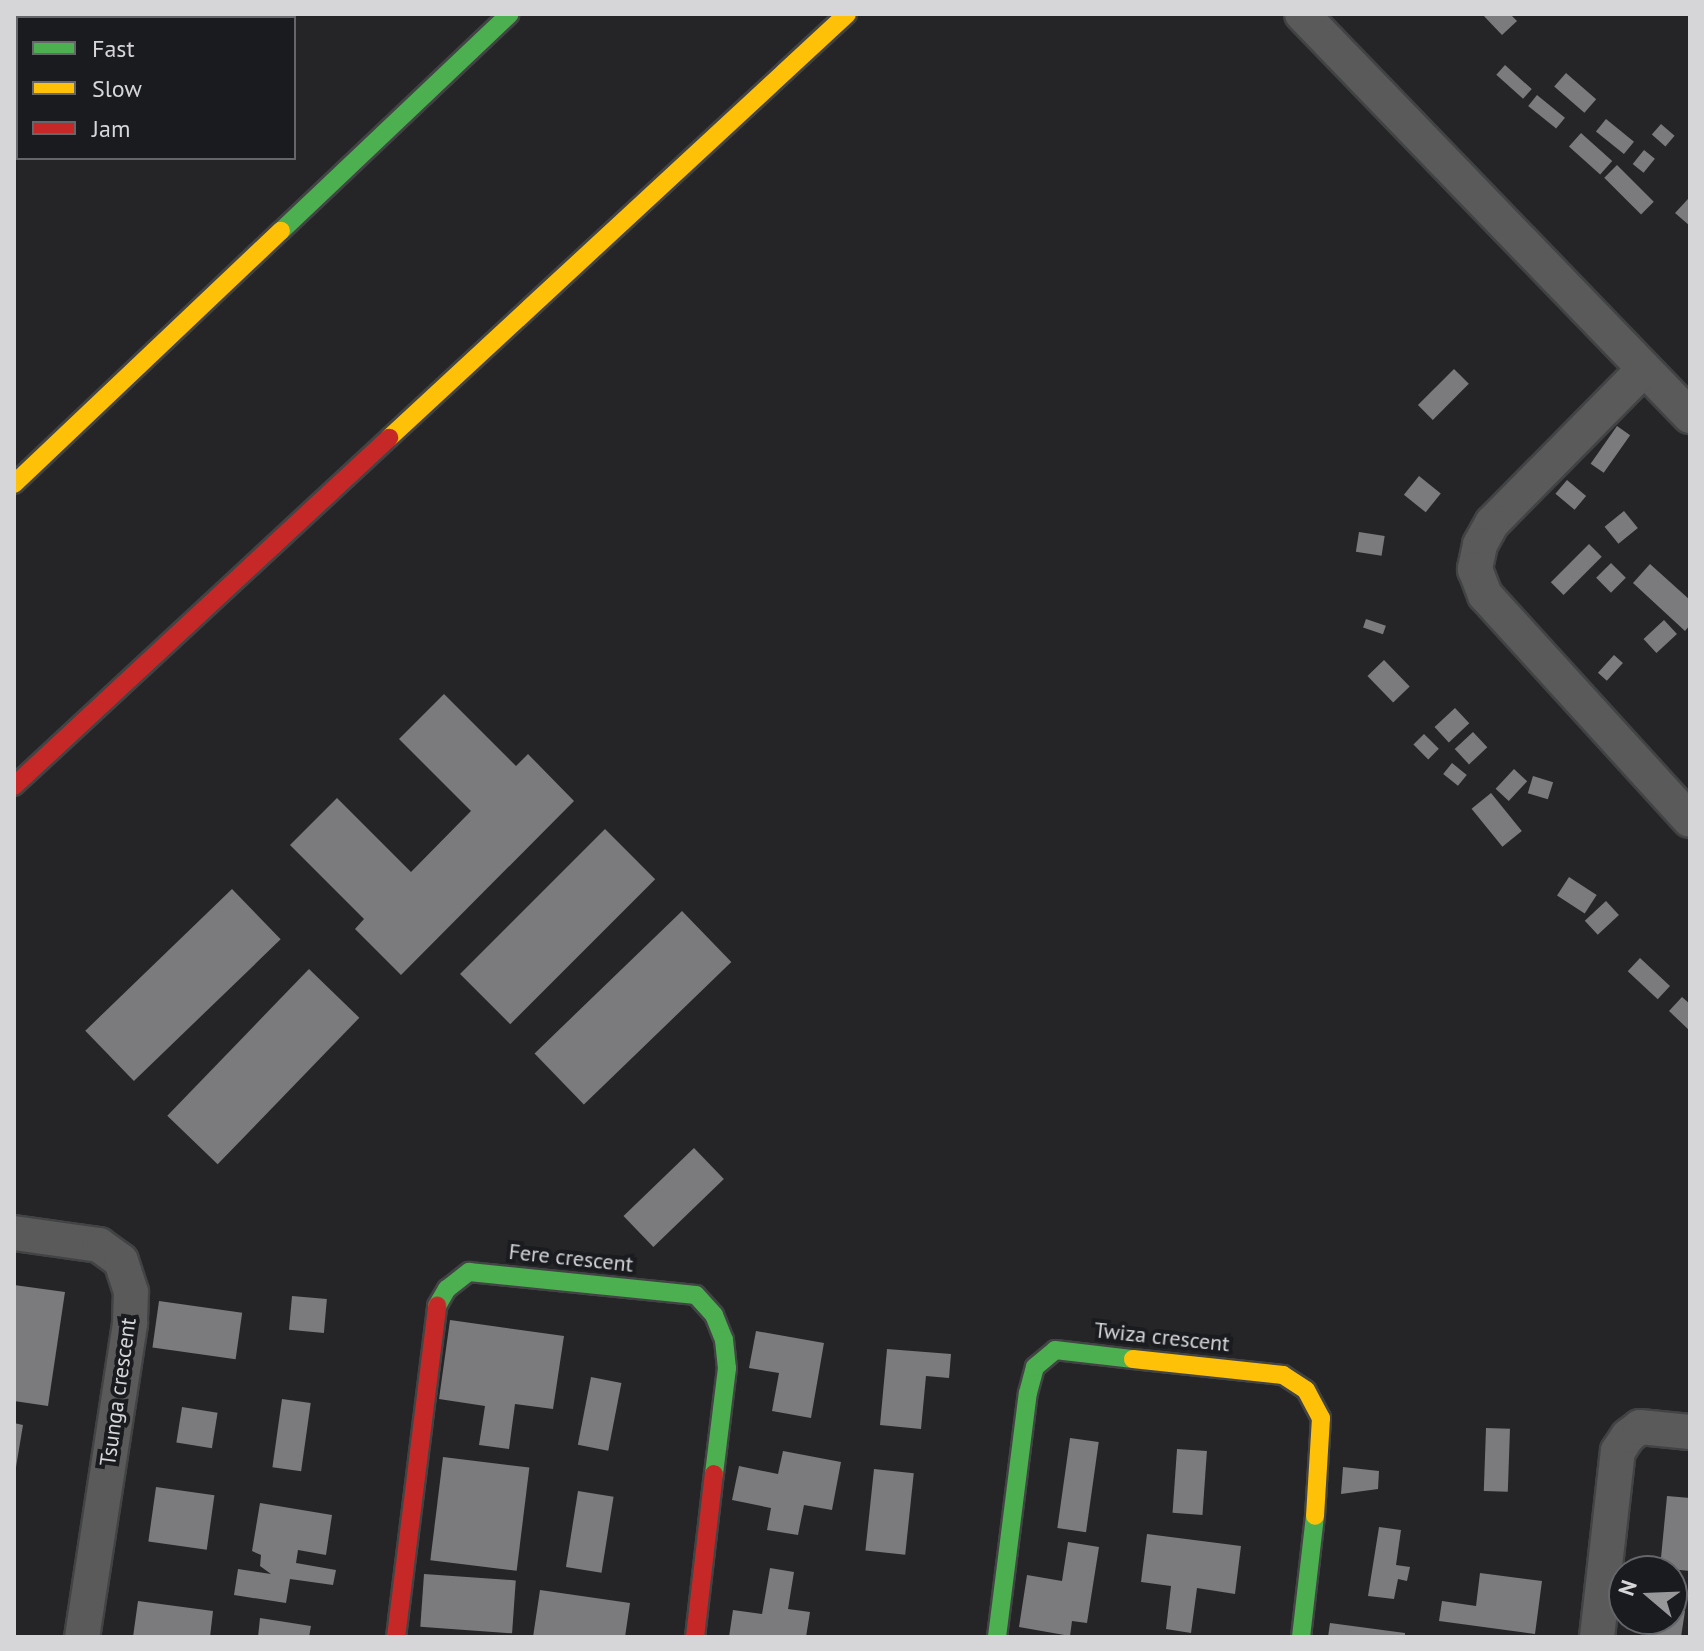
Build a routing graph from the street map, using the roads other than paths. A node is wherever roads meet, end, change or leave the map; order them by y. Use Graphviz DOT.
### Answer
graph roads {
  1 [pos="510,14"];
  2 [pos="847,14"];
  3 [pos="1302,14"];
  4 [pos="1644,369"];
  5 [pos="1690,416"];
  6 [pos="14,484"];
  7 [pos="14,786"];
  8 [pos="1690,820"];
  9 [pos="14,1233"];
  10 [pos="1690,1432"];
  11 [pos="82,1637"];
  12 [pos="396,1637"];
  13 [pos="695,1637"];
  14 [pos="997,1637"];
  15 [pos="1301,1637"];
  16 [pos="1597,1637"];
  1 -- 6 [label="street"];
  2 -- 7 [label="street"];
  3 -- 4 [label="street"];
  4 -- 5 [label="street"];
  4 -- 8 [label="street"];
  9 -- 11 [label="street, Tsunga crescent"];
  10 -- 16 [label="street"];
  12 -- 13 [label="street, Fere crescent"];
  14 -- 15 [label="street, Twiza crescent"];
}
